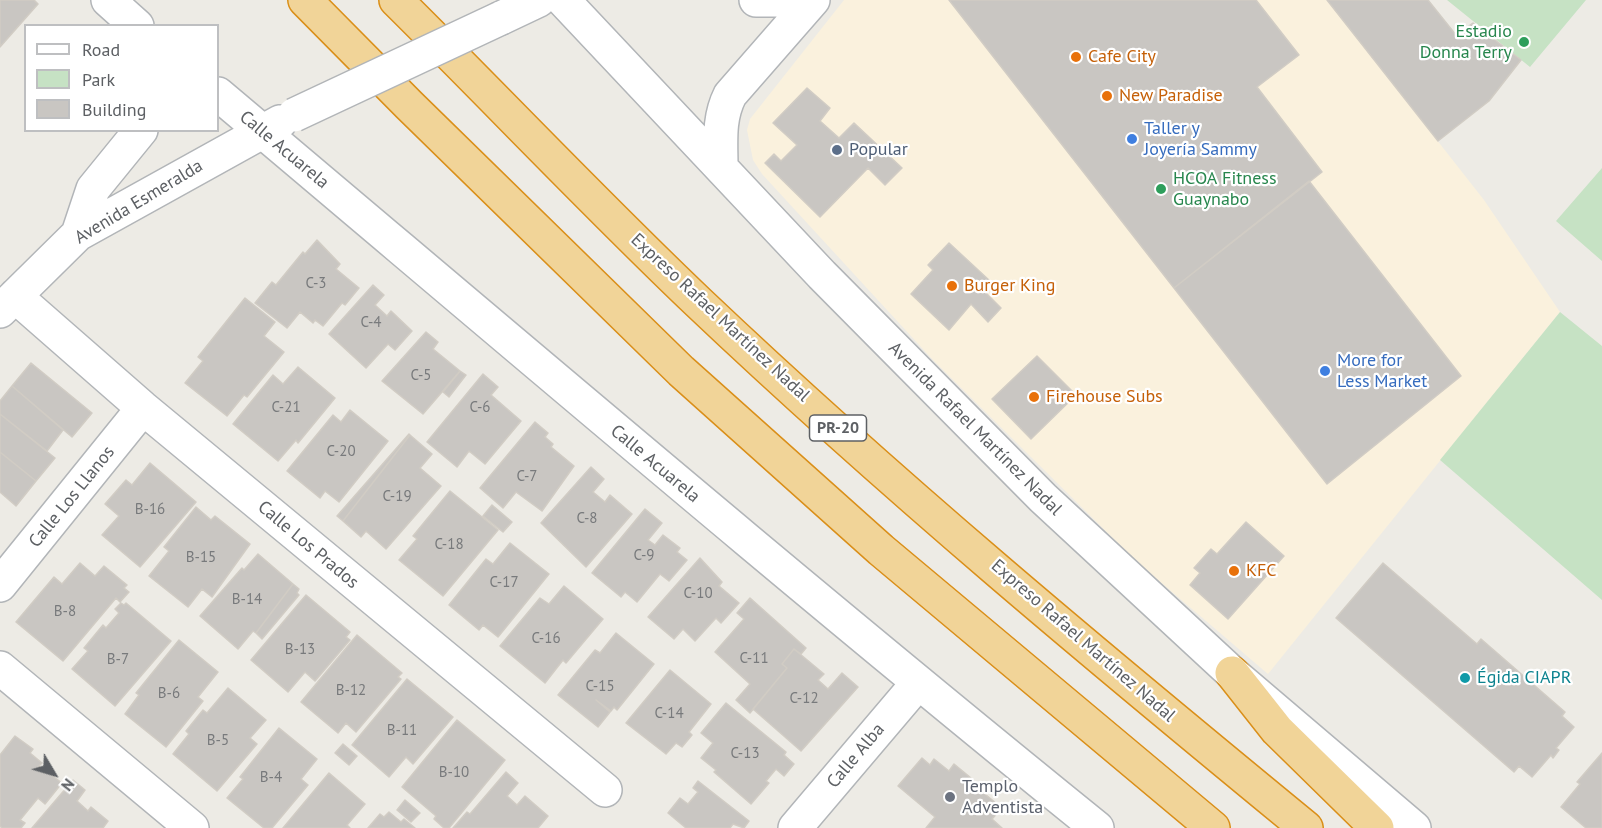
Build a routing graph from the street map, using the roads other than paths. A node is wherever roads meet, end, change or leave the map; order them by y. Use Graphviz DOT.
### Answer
graph roads {
  1 [pos="108,0"];
  2 [pos="305,0"];
  3 [pos="396,0"];
  4 [pos="539,0"];
  5 [pos="563,0"];
  6 [pos="756,0"];
  7 [pos="782,0"];
  8 [pos="813,0"];
  9 [pos="135,24"];
  10 [pos="219,95"];
  11 [pos="261,131"];
  12 [pos="139,132"];
  13 [pos="721,167"];
  14 [pos="78,234"];
  15 [pos="7,303"];
  16 [pos="143,408"];
  17 [pos="0,585"];
  18 [pos="1226,667"];
  19 [pos="0,668"];
  20 [pos="918,683"];
  21 [pos="605,790"];
  22 [pos="192,828"];
  23 [pos="795,828"];
  24 [pos="1097,828"];
  25 [pos="1213,828"];
  26 [pos="1306,828"];
  27 [pos="1377,828"];
  28 [pos="1414,828"];
  1 -- 9 [label="street"];
  2 -- 25 [label="highway"];
  3 -- 26 [label="highway, Expreso Rafael Martínez Nadal / PR-20"];
  4 -- 11 [label="street, Avenida Esmeralda, bridge"];
  5 -- 13 [label="street, Avenida Rafael Martínez Nadal"];
  6 -- 7 [label="street"];
  8 -- 13 [label="street"];
  10 -- 11 [label="street, Calle Acuarela"];
  11 -- 14 [label="street, Avenida Esmeralda"];
  11 -- 20 [label="street, Calle Acuarela"];
  12 -- 14 [label="street"];
  13 -- 18 [label="street, Avenida Rafael Martínez Nadal"];
  14 -- 15 [label="street, Avenida Esmeralda"];
  15 -- 16 [label="street, Calle Los Prados"];
  16 -- 17 [label="street, Calle Los Llanos"];
  16 -- 21 [label="street, Calle Los Prados"];
  18 -- 27 [label="highway"];
  18 -- 28 [label="street, Avenida Rafael Martínez Nadal"];
  19 -- 22 [label="street"];
  20 -- 23 [label="street, Calle Alba"];
  20 -- 24 [label="street, Calle Acuarela"];
}
